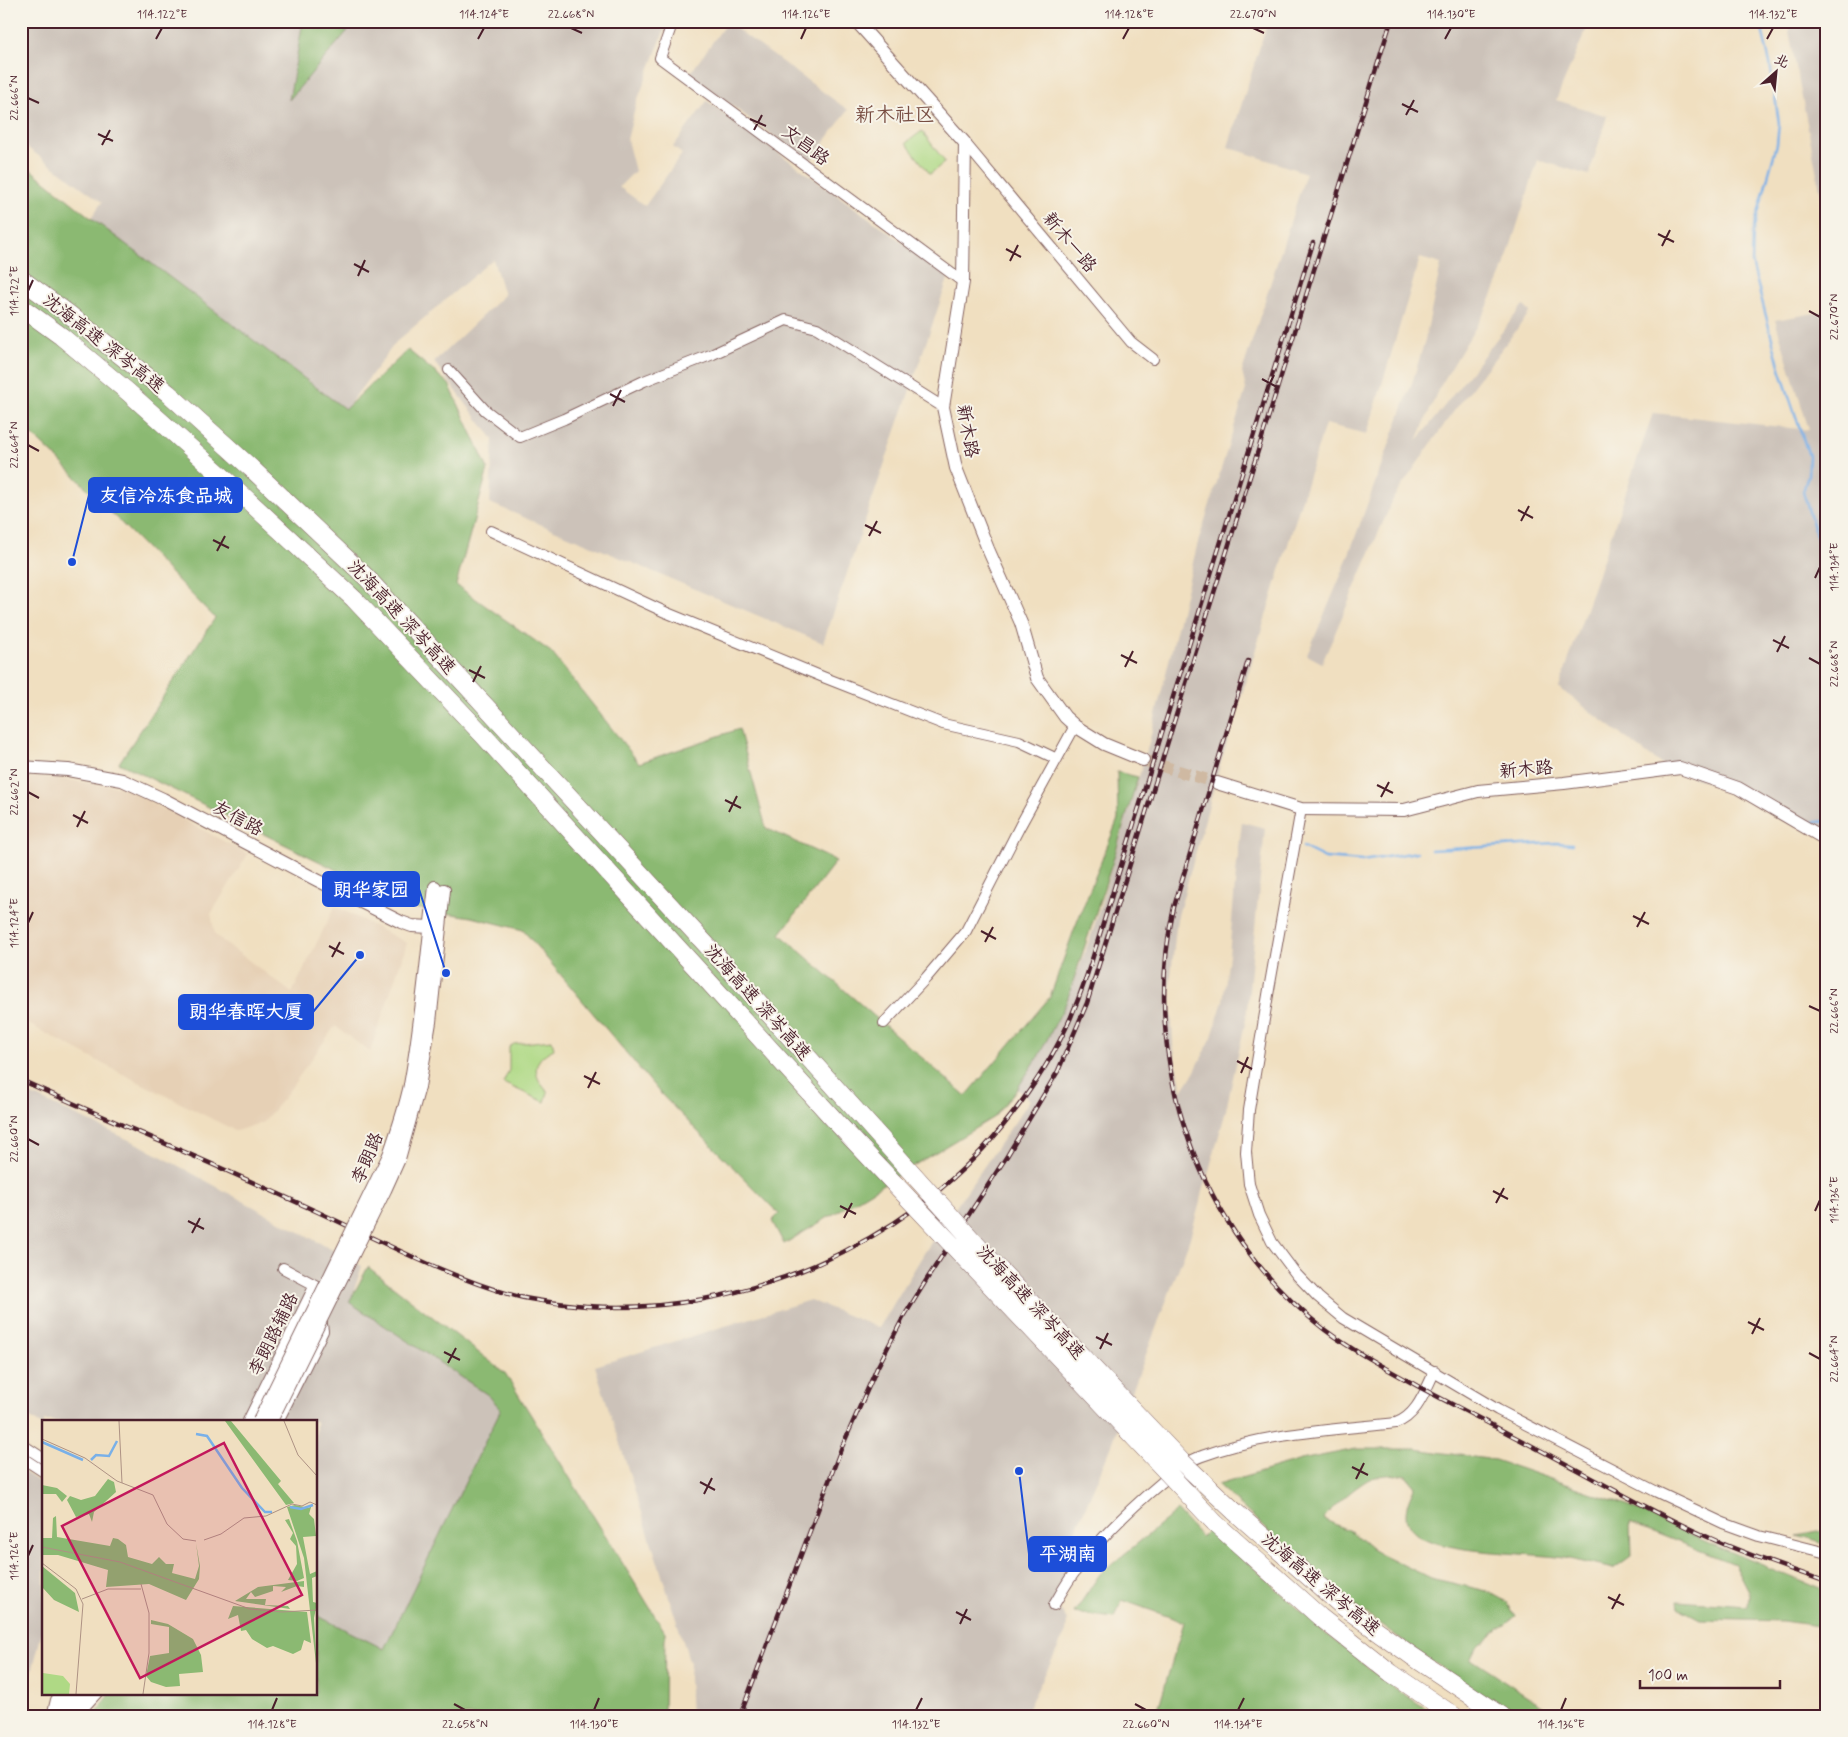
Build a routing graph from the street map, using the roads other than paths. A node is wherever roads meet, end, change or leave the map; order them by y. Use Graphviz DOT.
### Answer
graph roads {
  1 [pos="673,21"];
  2 [pos="856,21"];
  3 [pos="965,143"];
  4 [pos="21,279"];
  5 [pos="963,282"];
  6 [pos="21,307"];
  7 [pos="1153,359"];
  8 [pos="449,370"];
  9 [pos="943,407"];
  10 [pos="491,531"];
  11 [pos="1075,726"];
  12 [pos="1058,759"];
  13 [pos="1144,760"];
  14 [pos="21,766"];
  15 [pos="21,774"];
  16 [pos="1217,783"];
  17 [pos="1301,809"];
  18 [pos="1827,840"];
  19 [pos="429,931"];
  20 [pos="884,1023"];
  21 [pos="394,1157"];
  22 [pos="283,1268"];
  23 [pos="315,1286"];
  24 [pos="1435,1371"];
  25 [pos="248,1420"];
  26 [pos="260,1420"];
  27 [pos="271,1420"];
  28 [pos="278,1420"];
  29 [pos="21,1444"];
  30 [pos="21,1457"];
  31 [pos="42,1458"];
  32 [pos="42,1471"];
  33 [pos="1827,1553"];
  34 [pos="1054,1604"];
  35 [pos="83,1694"];
  36 [pos="94,1694"];
  37 [pos="70,1701"];
  38 [pos="52,1716"];
  39 [pos="66,1716"];
  40 [pos="1454,1716"];
  41 [pos="1502,1716"];
  1 -- 5 [label="street, 文昌路"];
  2 -- 3 [label="street"];
  3 -- 5 [label="street, 新木路"];
  3 -- 7 [label="street, 新木一路"];
  4 -- 41 [label="highway, 沈海高速 深岑高速, bridge"];
  5 -- 9 [label="street, 新木路"];
  6 -- 40 [label="highway, 沈海高速 深岑高速, bridge"];
  8 -- 9 [label="street"];
  9 -- 11 [label="street, 新木路"];
  10 -- 12 [label="street"];
  11 -- 12 [label="street"];
  11 -- 13 [label="street, 新木路"];
  12 -- 20 [label="street"];
  14 -- 19 [label="street, 友信路"];
  15 -- 19 [label="street, 友信路"];
  16 -- 17 [label="street, 新木路"];
  17 -- 18 [label="street, 新木路"];
  17 -- 24 [label="street"];
  19 -- 21 [label="street, 李朗路"];
  19 -- 21 [label="street, 李朗路"];
  21 -- 26 [label="street, 李朗路, bridge"];
  21 -- 27 [label="street, 李朗路, bridge"];
  22 -- 23 [label="street"];
  23 -- 25 [label="street, 李朗路辅路"];
  23 -- 28 [label="street, 李朗路辅路"];
  24 -- 33 [label="street"];
  24 -- 34 [label="street"];
  29 -- 31 [label="street"];
  30 -- 32 [label="street"];
  35 -- 37 [label="street"];
  36 -- 37 [label="street"];
  37 -- 38 [label="street"];
  37 -- 39 [label="street"];
}
